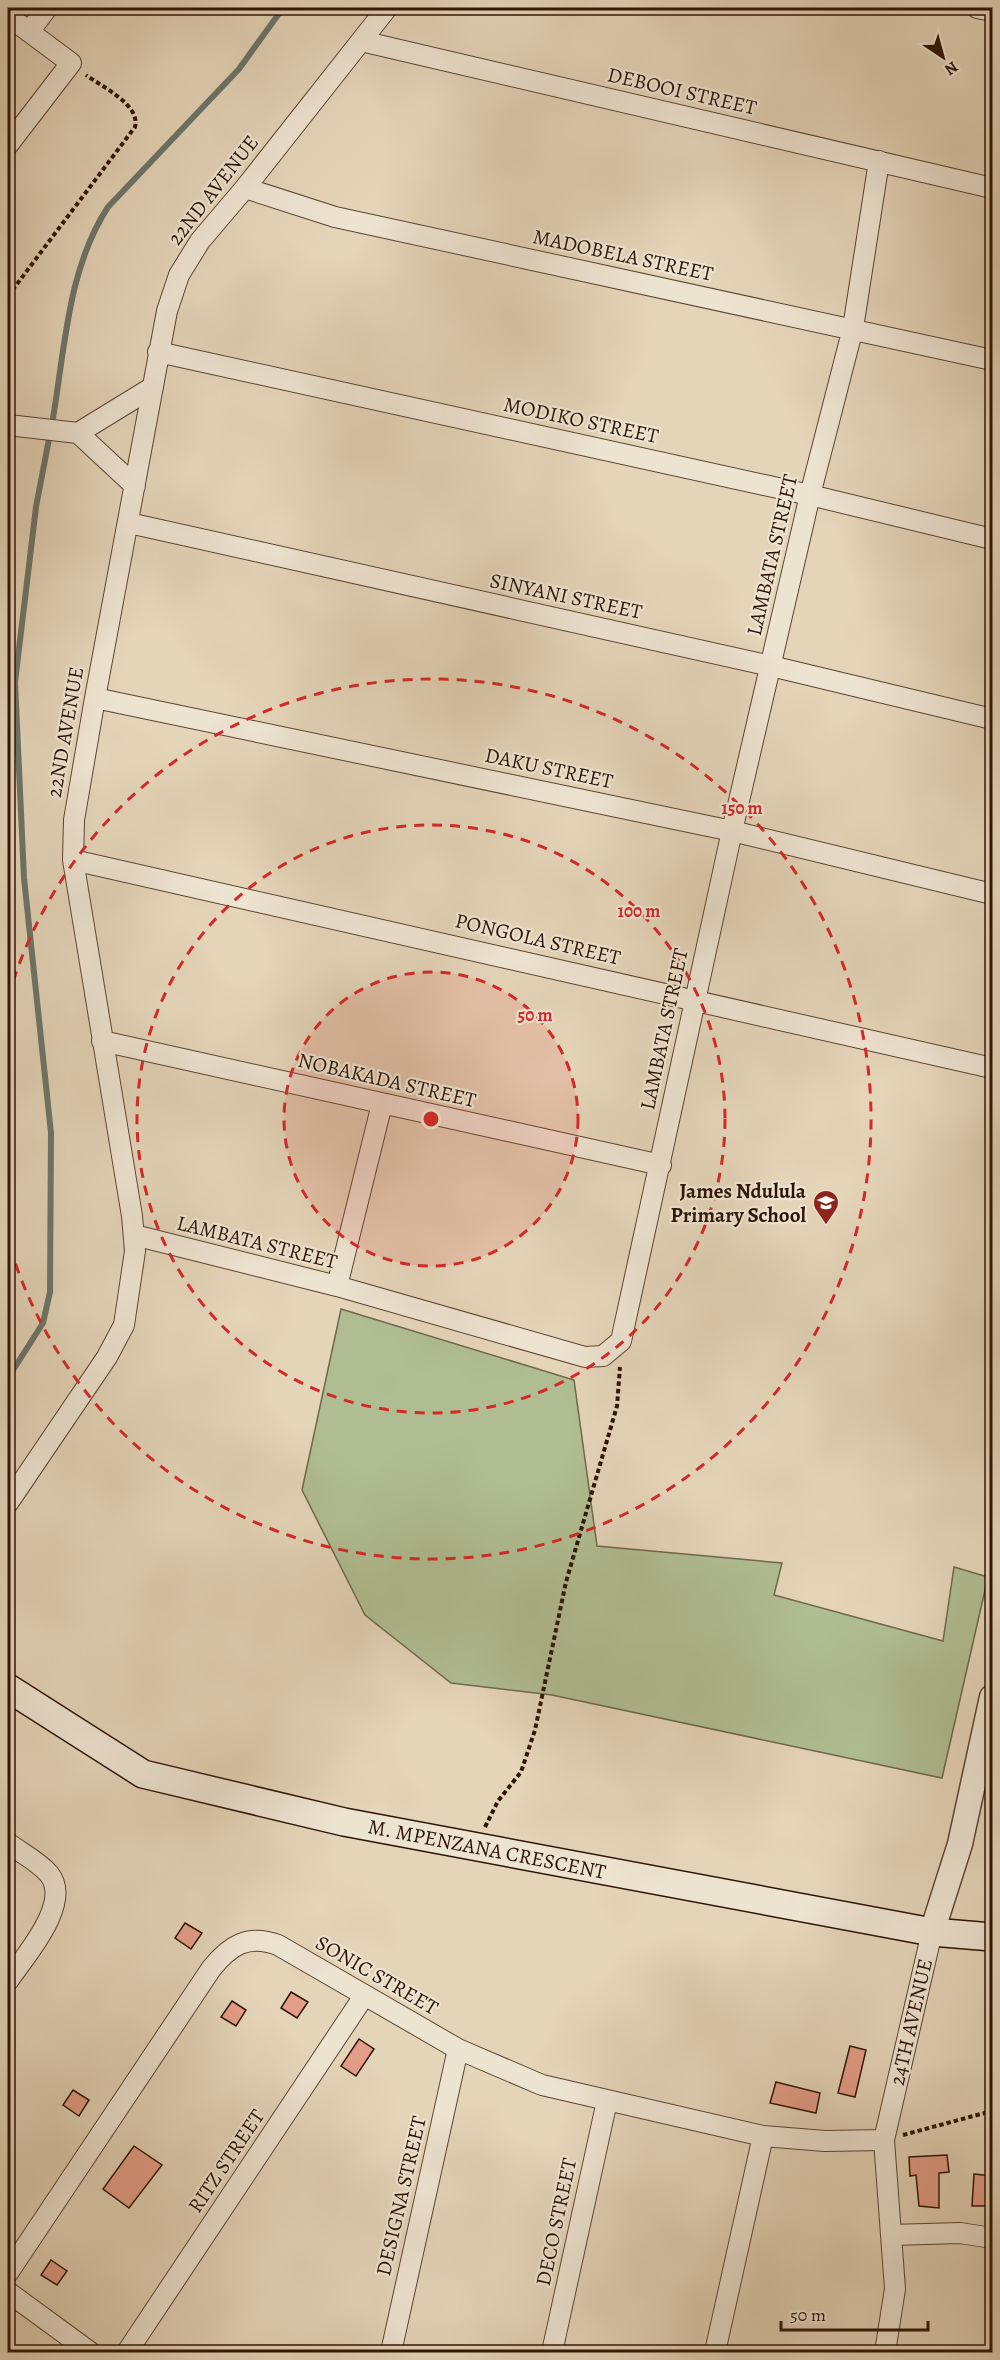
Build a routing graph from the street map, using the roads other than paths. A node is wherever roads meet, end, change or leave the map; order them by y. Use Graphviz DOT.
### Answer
graph roads {
  1 [pos="47,8"];
  2 [pos="387,8"];
  3 [pos="977,8"];
  4 [pos="993,11"];
  5 [pos="8,16"];
  6 [pos="28,32"];
  7 [pos="361,41"];
  8 [pos="8,145"];
  9 [pos="879,160"];
  10 [pos="245,188"];
  11 [pos="993,188"];
  12 [pos="853,328"];
  13 [pos="158,352"];
  14 [pos="993,360"];
  15 [pos="153,387"];
  16 [pos="8,424"];
  17 [pos="78,432"];
  18 [pos="135,486"];
  19 [pos="810,495"];
  20 [pos="129,523"];
  21 [pos="993,539"];
  22 [pos="771,666"];
  23 [pos="95,698"];
  24 [pos="993,719"];
  25 [pos="732,831"];
  26 [pos="73,860"];
  27 [pos="993,894"];
  28 [pos="694,999"];
  29 [pos="102,1041"];
  30 [pos="993,1068"];
  31 [pos="382,1104"];
  32 [pos="661,1165"];
  33 [pos="134,1235"];
  34 [pos="337,1286"];
  35 [pos="8,1503"];
  36 [pos="8,1688"];
  37 [pos="993,1697"];
  38 [pos="987,1746"];
  39 [pos="8,1844"];
  40 [pos="932,1932"];
  41 [pos="993,1937"];
  42 [pos="8,1981"];
  43 [pos="364,1996"];
  44 [pos="458,2049"];
  45 [pos="607,2101"];
  46 [pos="763,2136"];
  47 [pos="884,2140"];
  48 [pos="891,2235"];
  49 [pos="993,2238"];
  50 [pos="8,2273"];
  51 [pos="8,2292"];
  52 [pos="90,2352"];
  53 [pos="127,2352"];
  54 [pos="391,2352"];
  55 [pos="552,2352"];
  56 [pos="715,2352"];
  57 [pos="885,2352"];
  1 -- 6 [label="street"];
  2 -- 7 [label="street, 22ND AVENUE"];
  3 -- 4 [label="street"];
  5 -- 6 [label="street"];
  6 -- 8 [label="street"];
  7 -- 9 [label="street, DEBOOI STREET"];
  7 -- 10 [label="street, 22ND AVENUE"];
  9 -- 11 [label="street, DEBOOI STREET"];
  9 -- 12 [label="street, LAMBATA STREET"];
  10 -- 12 [label="street, MADOBELA STREET"];
  10 -- 13 [label="street, 22ND AVENUE"];
  12 -- 14 [label="street, MADOBELA STREET"];
  12 -- 19 [label="street, LAMBATA STREET"];
  13 -- 15 [label="street, 22ND AVENUE"];
  13 -- 19 [label="street, MODIKO STREET"];
  15 -- 17 [label="street"];
  15 -- 18 [label="street, 22ND AVENUE"];
  16 -- 17 [label="street"];
  17 -- 18 [label="street"];
  18 -- 20 [label="street, 22ND AVENUE"];
  19 -- 21 [label="street, MODIKO STREET"];
  19 -- 22 [label="street, LAMBATA STREET"];
  20 -- 22 [label="street, SINYANI STREET"];
  20 -- 23 [label="street, 22ND AVENUE"];
  22 -- 24 [label="street, SINYANI STREET"];
  22 -- 25 [label="street, LAMBATA STREET"];
  23 -- 25 [label="street, DAKU STREET"];
  23 -- 26 [label="street, 22ND AVENUE"];
  25 -- 27 [label="street, DAKU STREET"];
  25 -- 28 [label="street, LAMBATA STREET"];
  26 -- 28 [label="street, PONGOLA STREET"];
  26 -- 29 [label="street, 22ND AVENUE"];
  28 -- 30 [label="street, PONGOLA STREET"];
  28 -- 32 [label="street, LAMBATA STREET"];
  29 -- 31 [label="street, NOBAKADA STREET"];
  29 -- 33 [label="street, 22ND AVENUE"];
  31 -- 32 [label="street, NOBAKADA STREET"];
  31 -- 34 [label="street"];
  32 -- 34 [label="street, LAMBATA STREET"];
  33 -- 34 [label="street, LAMBATA STREET"];
  33 -- 35 [label="street, 22ND AVENUE"];
  36 -- 40 [label="main road, M. MPENZANA CRESCENT"];
  37 -- 38 [label="street, 24TH AVENUE"];
  38 -- 40 [label="street, 24TH AVENUE"];
  39 -- 42 [label="street"];
  40 -- 41 [label="main road, M. MPENZANA CRESCENT"];
  40 -- 47 [label="street, 24TH AVENUE"];
  43 -- 44 [label="street, SONIC STREET"];
  43 -- 50 [label="street, SONIC STREET"];
  43 -- 53 [label="street, RITZ STREET"];
  44 -- 45 [label="street, SONIC STREET"];
  44 -- 54 [label="street, DESIGNA STREET"];
  45 -- 46 [label="street, SONIC STREET"];
  45 -- 55 [label="street, DECO STREET"];
  46 -- 47 [label="street, SONIC STREET"];
  46 -- 56 [label="street"];
  47 -- 48 [label="street, 24TH AVENUE"];
  48 -- 49 [label="street"];
  48 -- 57 [label="street, 24TH AVENUE"];
  51 -- 52 [label="street"];
}
